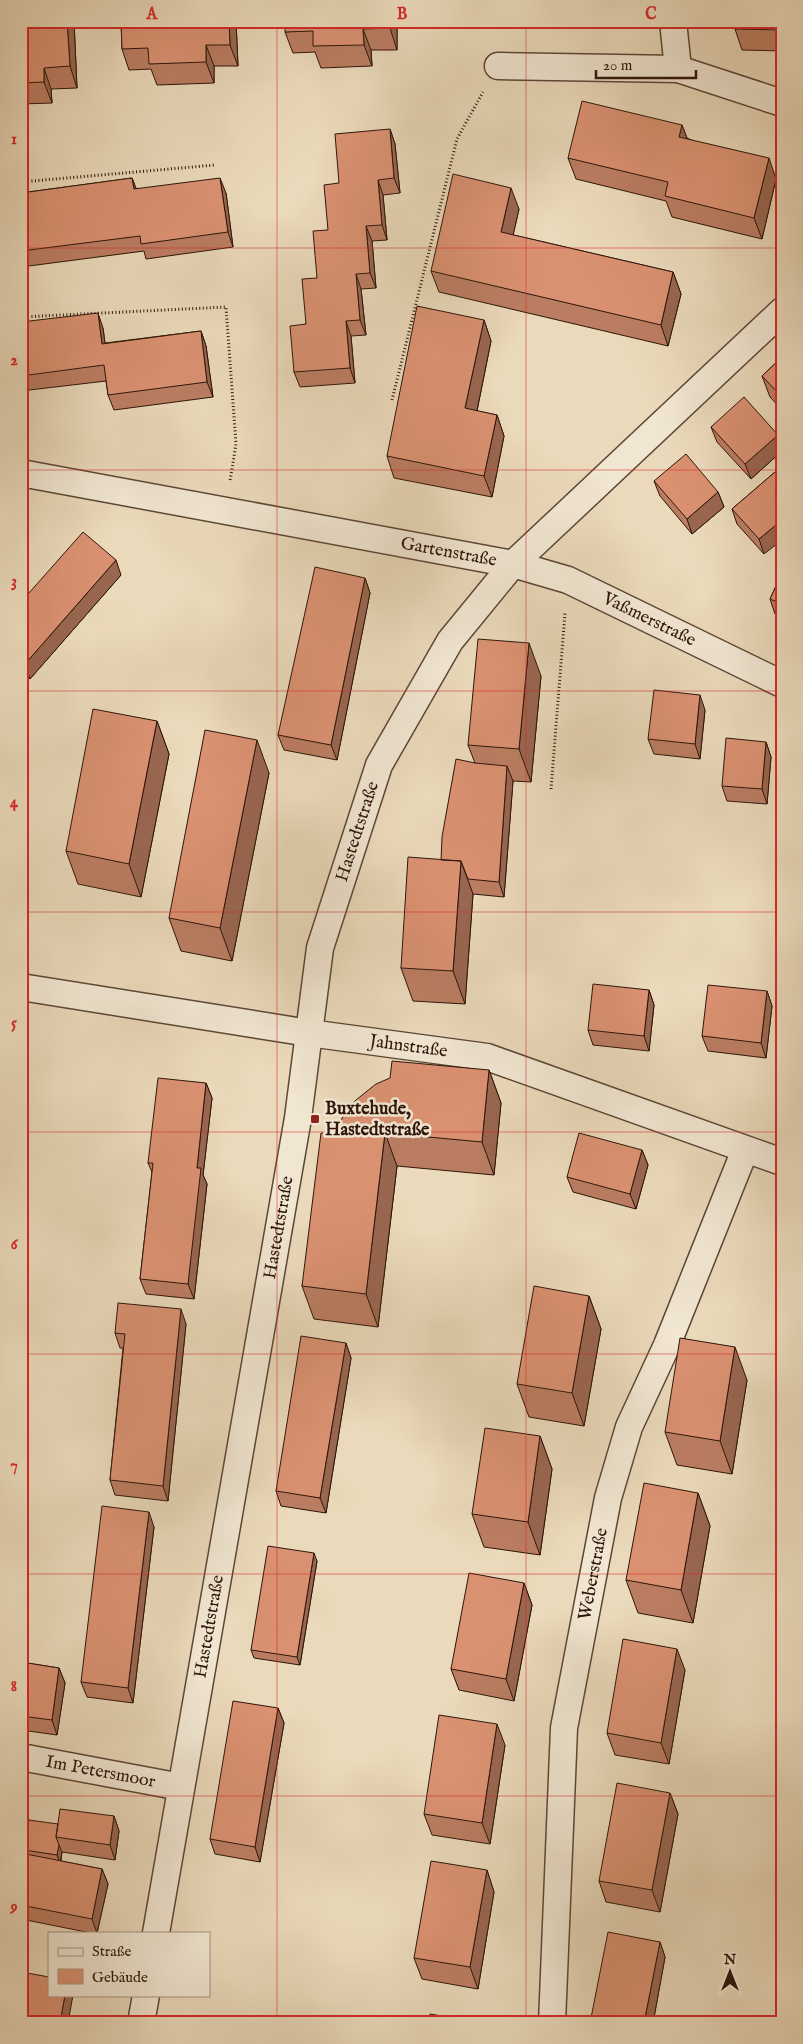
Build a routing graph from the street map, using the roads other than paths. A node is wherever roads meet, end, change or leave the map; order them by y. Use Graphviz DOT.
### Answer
graph roads {
  1 [pos="674,21"];
  2 [pos="498,66"];
  3 [pos="678,69"];
  4 [pos="782,103"];
  5 [pos="782,311"];
  6 [pos="21,473"];
  7 [pos="513,564"];
  8 [pos="782,684"];
  9 [pos="21,987"];
  10 [pos="309,1033"];
  11 [pos="745,1150"];
  12 [pos="782,1162"];
  13 [pos="21,1757"];
  14 [pos="181,1788"];
  15 [pos="156,1932"];
  16 [pos="146,1996"];
  17 [pos="141,2023"];
  18 [pos="552,2023"];
  1 -- 3 [label="street"];
  2 -- 3 [label="street"];
  3 -- 4 [label="street"];
  5 -- 7 [label="street, Gartenstraße"];
  6 -- 7 [label="street, Gartenstraße"];
  7 -- 8 [label="street, Vaßmerstraße"];
  7 -- 10 [label="street, Hastedtstraße"];
  9 -- 10 [label="street, Jahnstraße"];
  10 -- 11 [label="street, Jahnstraße"];
  10 -- 14 [label="street, Hastedtstraße"];
  11 -- 12 [label="street, Jahnstraße"];
  11 -- 18 [label="street, Weberstraße"];
  13 -- 14 [label="street, Im Petersmoor"];
  14 -- 15 [label="street, Hastedtstraße"];
  16 -- 17 [label="street"];
}
